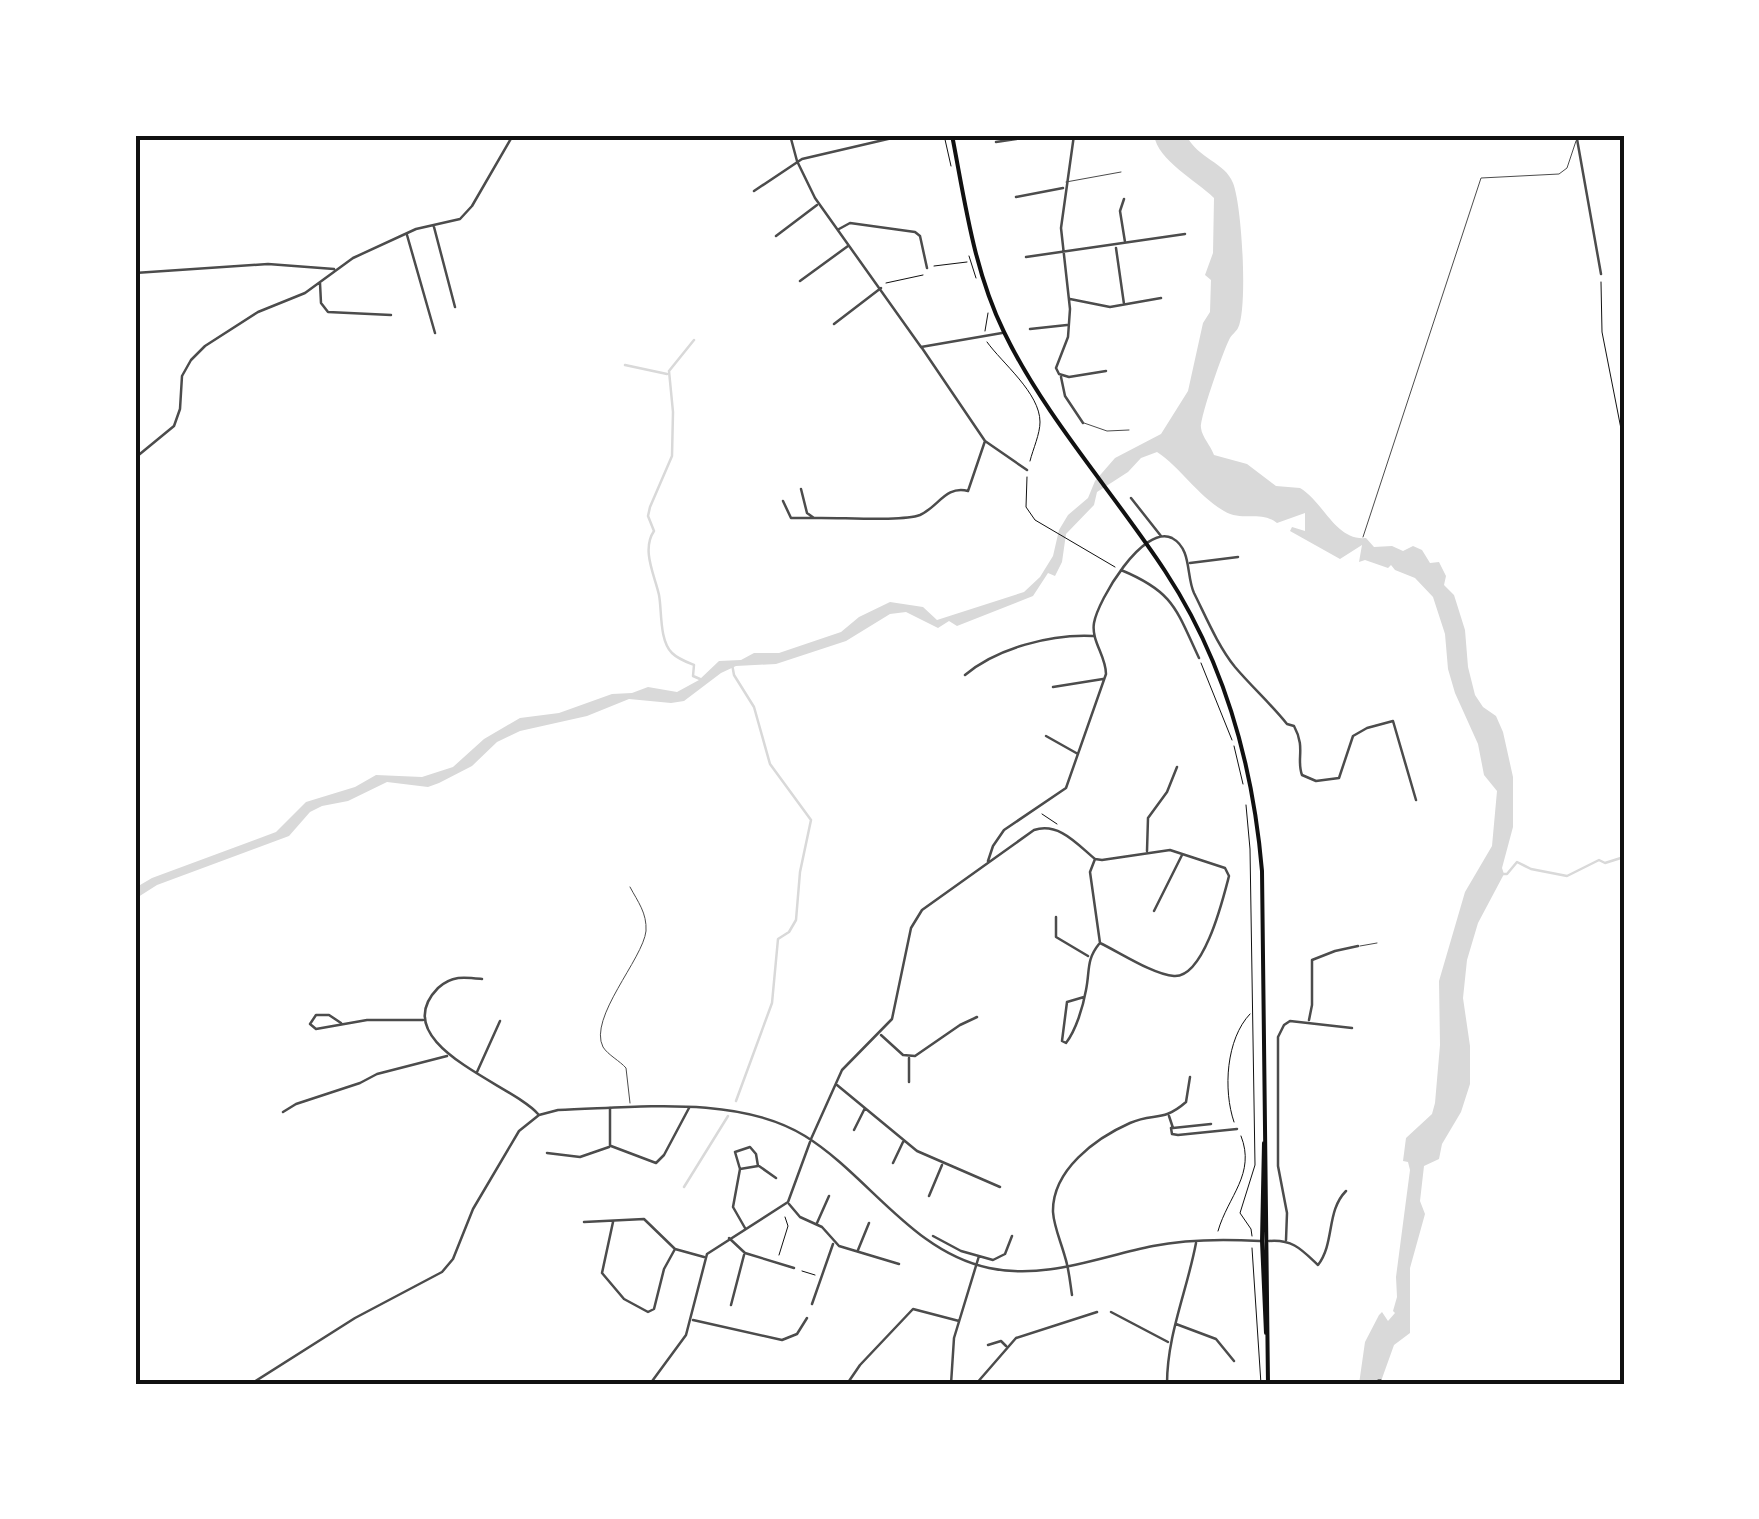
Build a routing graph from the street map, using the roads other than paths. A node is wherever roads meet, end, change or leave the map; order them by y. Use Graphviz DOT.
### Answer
graph roads {
  1 [pos="514,135"];
  2 [pos="790,135"];
  3 [pos="905,135"];
  4 [pos="952,135"];
  5 [pos="1044,135"];
  6 [pos="1022,136"];
  7 [pos="1074,136"];
  8 [pos="1577,136"];
  9 [pos="996,142"];
  10 [pos="797,161"];
  11 [pos="1121,172"];
  12 [pos="1065,185"];
  13 [pos="754,192"];
  14 [pos="1016,196"];
  15 [pos="1124,199"];
  16 [pos="819,204"];
  17 [pos="434,225"];
  18 [pos="838,230"];
  19 [pos="407,234"];
  20 [pos="1185,234"];
  21 [pos="776,236"];
  22 [pos="1125,243"];
  23 [pos="1116,244"];
  24 [pos="849,245"];
  25 [pos="1063,252"];
  26 [pos="1026,257"];
  27 [pos="927,268"];
  28 [pos="335,269"];
  29 [pos="135,273"];
  30 [pos="1601,274"];
  31 [pos="800,281"];
  32 [pos="320,282"];
  33 [pos="881,288"];
  34 [pos="1069,298"];
  35 [pos="1161,298"];
  36 [pos="455,306"];
  37 [pos="1124,306"];
  38 [pos="392,315"];
  39 [pos="834,324"];
  40 [pos="1069,324"];
  41 [pos="1030,329"];
  42 [pos="435,332"];
  43 [pos="1004,332"];
  44 [pos="921,347"];
  45 [pos="1106,371"];
  46 [pos="1061,376"];
  47 [pos="1083,423"];
  48 [pos="1130,430"];
  49 [pos="984,441"];
  50 [pos="135,458"];
  51 [pos="1027,470"];
  52 [pos="801,490"];
  53 [pos="1131,498"];
  54 [pos="783,501"];
  55 [pos="814,518"];
  56 [pos="1162,537"];
  57 [pos="1362,537"];
  58 [pos="1147,545"];
  59 [pos="1238,557"];
  60 [pos="1187,563"];
  61 [pos="1120,570"];
  62 [pos="1094,636"];
  63 [pos="1199,658"];
  64 [pos="966,675"];
  65 [pos="1104,679"];
  66 [pos="1053,687"];
  67 [pos="1046,736"];
  68 [pos="1079,755"];
  69 [pos="1177,767"];
  70 [pos="1416,800"];
  71 [pos="1147,853"];
  72 [pos="1182,854"];
  73 [pos="1095,858"];
  74 [pos="988,863"];
  75 [pos="630,888"];
  76 [pos="1154,912"];
  77 [pos="1056,917"];
  78 [pos="1377,942"];
  79 [pos="1100,943"];
  80 [pos="1358,946"];
  81 [pos="1090,956"];
  82 [pos="482,979"];
  83 [pos="1084,997"];
  84 [pos="1254,1012"];
  85 [pos="1264,1012"];
  86 [pos="977,1016"];
  87 [pos="425,1020"];
  88 [pos="500,1021"];
  89 [pos="1309,1021"];
  90 [pos="340,1023"];
  91 [pos="1352,1028"];
  92 [pos="880,1034"];
  93 [pos="448,1055"];
  94 [pos="909,1057"];
  95 [pos="476,1074"];
  96 [pos="1190,1076"];
  97 [pos="909,1082"];
  98 [pos="836,1084"];
  99 [pos="631,1107"];
  100 [pos="866,1107"];
  101 [pos="610,1108"];
  102 [pos="690,1108"];
  103 [pos="283,1112"];
  104 [pos="539,1116"];
  105 [pos="1169,1116"];
  106 [pos="1210,1124"];
  107 [pos="1171,1128"];
  108 [pos="1237,1129"];
  109 [pos="854,1130"];
  110 [pos="811,1140"];
  111 [pos="904,1140"];
  112 [pos="611,1146"];
  113 [pos="547,1153"];
  114 [pos="892,1163"];
  115 [pos="942,1164"];
  116 [pos="758,1166"];
  117 [pos="740,1169"];
  118 [pos="776,1178"];
  119 [pos="1000,1187"];
  120 [pos="1346,1192"];
  121 [pos="828,1196"];
  122 [pos="929,1196"];
  123 [pos="788,1202"];
  124 [pos="584,1222"];
  125 [pos="613,1222"];
  126 [pos="816,1224"];
  127 [pos="869,1224"];
  128 [pos="745,1228"];
  129 [pos="933,1236"];
  130 [pos="1012,1236"];
  131 [pos="729,1238"];
  132 [pos="1286,1240"];
  133 [pos="1265,1241"];
  134 [pos="834,1242"];
  135 [pos="1196,1242"];
  136 [pos="676,1250"];
  137 [pos="857,1252"];
  138 [pos="745,1253"];
  139 [pos="979,1256"];
  140 [pos="706,1257"];
  141 [pos="899,1264"];
  142 [pos="976,1264"];
  143 [pos="794,1268"];
  144 [pos="1068,1268"];
  145 [pos="1072,1294"];
  146 [pos="812,1304"];
  147 [pos="732,1305"];
  148 [pos="1097,1312"];
  149 [pos="1111,1312"];
  150 [pos="807,1318"];
  151 [pos="691,1320"];
  152 [pos="959,1321"];
  153 [pos="1175,1324"];
  154 [pos="1170,1343"];
  155 [pos="988,1346"];
  156 [pos="1007,1348"];
  157 [pos="1234,1361"];
  158 [pos="251,1384"];
  159 [pos="650,1384"];
  160 [pos="847,1384"];
  161 [pos="951,1384"];
  162 [pos="976,1384"];
  163 [pos="1167,1384"];
  164 [pos="1268,1384"];
  1 -- 17 [label="street"];
  2 -- 10 [label="street"];
  3 -- 10 [label="street"];
  4 -- 43 [label="highway"];
  5 -- 6 [label="street"];
  5 -- 7 [label="street"];
  6 -- 9 [label="street"];
  7 -- 12 [label="street"];
  8 -- 30 [label="street"];
  8 -- 57 [label="lane"];
  10 -- 13 [label="street"];
  10 -- 16 [label="street"];
  11 -- 12 [label="lane"];
  12 -- 14 [label="street"];
  12 -- 25 [label="street"];
  15 -- 22 [label="street"];
  16 -- 18 [label="street"];
  16 -- 21 [label="street"];
  17 -- 19 [label="street"];
  17 -- 36 [label="street"];
  18 -- 24 [label="street"];
  18 -- 27 [label="street"];
  19 -- 28 [label="street"];
  19 -- 42 [label="street"];
  20 -- 22 [label="street"];
  22 -- 23 [label="street"];
  23 -- 25 [label="street"];
  23 -- 37 [label="street"];
  24 -- 31 [label="street"];
  24 -- 33 [label="street"];
  25 -- 26 [label="street"];
  25 -- 34 [label="street"];
  28 -- 29 [label="street"];
  28 -- 32 [label="street"];
  32 -- 38 [label="street"];
  32 -- 50 [label="street"];
  33 -- 39 [label="street"];
  33 -- 44 [label="street"];
  34 -- 37 [label="street"];
  34 -- 40 [label="street"];
  35 -- 37 [label="street"];
  40 -- 41 [label="street"];
  40 -- 46 [label="street"];
  43 -- 44 [label="street"];
  43 -- 58 [label="highway"];
  44 -- 49 [label="street"];
  45 -- 46 [label="street"];
  46 -- 47 [label="street"];
  47 -- 48 [label="lane"];
  49 -- 51 [label="street"];
  49 -- 55 [label="street"];
  52 -- 55 [label="street"];
  53 -- 56 [label="street"];
  54 -- 55 [label="street"];
  56 -- 58 [label="street"];
  56 -- 60 [label="street"];
  58 -- 61 [label="street"];
  58 -- 85 [label="highway"];
  59 -- 60 [label="street"];
  60 -- 70 [label="street"];
  61 -- 62 [label="street"];
  61 -- 63 [label="street"];
  62 -- 64 [label="street"];
  62 -- 65 [label="street"];
  65 -- 66 [label="street"];
  65 -- 68 [label="street"];
  67 -- 68 [label="street"];
  68 -- 74 [label="street"];
  69 -- 71 [label="street"];
  71 -- 72 [label="street"];
  71 -- 73 [label="street"];
  72 -- 76 [label="street"];
  72 -- 79 [label="street"];
  73 -- 74 [label="street"];
  73 -- 79 [label="street"];
  74 -- 92 [label="street"];
  75 -- 99 [label="lane"];
  77 -- 81 [label="street"];
  78 -- 80 [label="lane"];
  79 -- 81 [label="street"];
  80 -- 89 [label="street"];
  81 -- 83 [label="street"];
  82 -- 87 [label="street"];
  83 -- 83 [label="street"];
  84 -- 85 [label="lane"];
  85 -- 133 [label="highway"];
  86 -- 94 [label="street"];
  87 -- 90 [label="street"];
  87 -- 93 [label="street"];
  88 -- 95 [label="street"];
  89 -- 91 [label="street"];
  89 -- 132 [label="street"];
  90 -- 90 [label="street"];
  92 -- 94 [label="street"];
  92 -- 98 [label="street"];
  93 -- 95 [label="street"];
  93 -- 103 [label="street"];
  94 -- 97 [label="street"];
  95 -- 104 [label="street"];
  96 -- 105 [label="street"];
  98 -- 100 [label="street"];
  98 -- 110 [label="street"];
  99 -- 101 [label="street"];
  99 -- 102 [label="street"];
  100 -- 109 [label="street"];
  100 -- 111 [label="street"];
  101 -- 104 [label="street"];
  101 -- 112 [label="street"];
  102 -- 110 [label="street"];
  102 -- 112 [label="street"];
  104 -- 158 [label="street"];
  105 -- 107 [label="street"];
  105 -- 144 [label="street"];
  106 -- 107 [label="street"];
  107 -- 108 [label="street"];
  110 -- 123 [label="street"];
  110 -- 142 [label="street"];
  111 -- 114 [label="street"];
  111 -- 115 [label="street"];
  112 -- 113 [label="street"];
  115 -- 119 [label="street"];
  115 -- 122 [label="street"];
  116 -- 117 [label="street"];
  116 -- 117 [label="street"];
  116 -- 118 [label="street"];
  117 -- 128 [label="street"];
  120 -- 132 [label="street"];
  121 -- 126 [label="street"];
  123 -- 126 [label="street"];
  123 -- 128 [label="street"];
  124 -- 125 [label="street"];
  125 -- 136 [label="street"];
  125 -- 136 [label="street"];
  126 -- 134 [label="street"];
  127 -- 137 [label="street"];
  128 -- 131 [label="street"];
  129 -- 139 [label="street"];
  130 -- 139 [label="street"];
  131 -- 138 [label="street"];
  131 -- 140 [label="street"];
  132 -- 133 [label="street"];
  133 -- 135 [label="street"];
  133 -- 164 [label="highway"];
  134 -- 137 [label="street"];
  134 -- 146 [label="street"];
  135 -- 144 [label="street"];
  135 -- 153 [label="street"];
  136 -- 140 [label="street"];
  137 -- 141 [label="street"];
  138 -- 143 [label="street"];
  138 -- 147 [label="street"];
  139 -- 142 [label="street"];
  140 -- 151 [label="street"];
  142 -- 144 [label="street"];
  142 -- 152 [label="street"];
  144 -- 145 [label="street"];
  148 -- 156 [label="street"];
  149 -- 154 [label="street"];
  150 -- 151 [label="street"];
  151 -- 159 [label="street"];
  152 -- 160 [label="street"];
  152 -- 161 [label="street"];
  153 -- 154 [label="street"];
  153 -- 157 [label="street"];
  154 -- 163 [label="street"];
  155 -- 156 [label="street"];
  156 -- 162 [label="street"];
}
